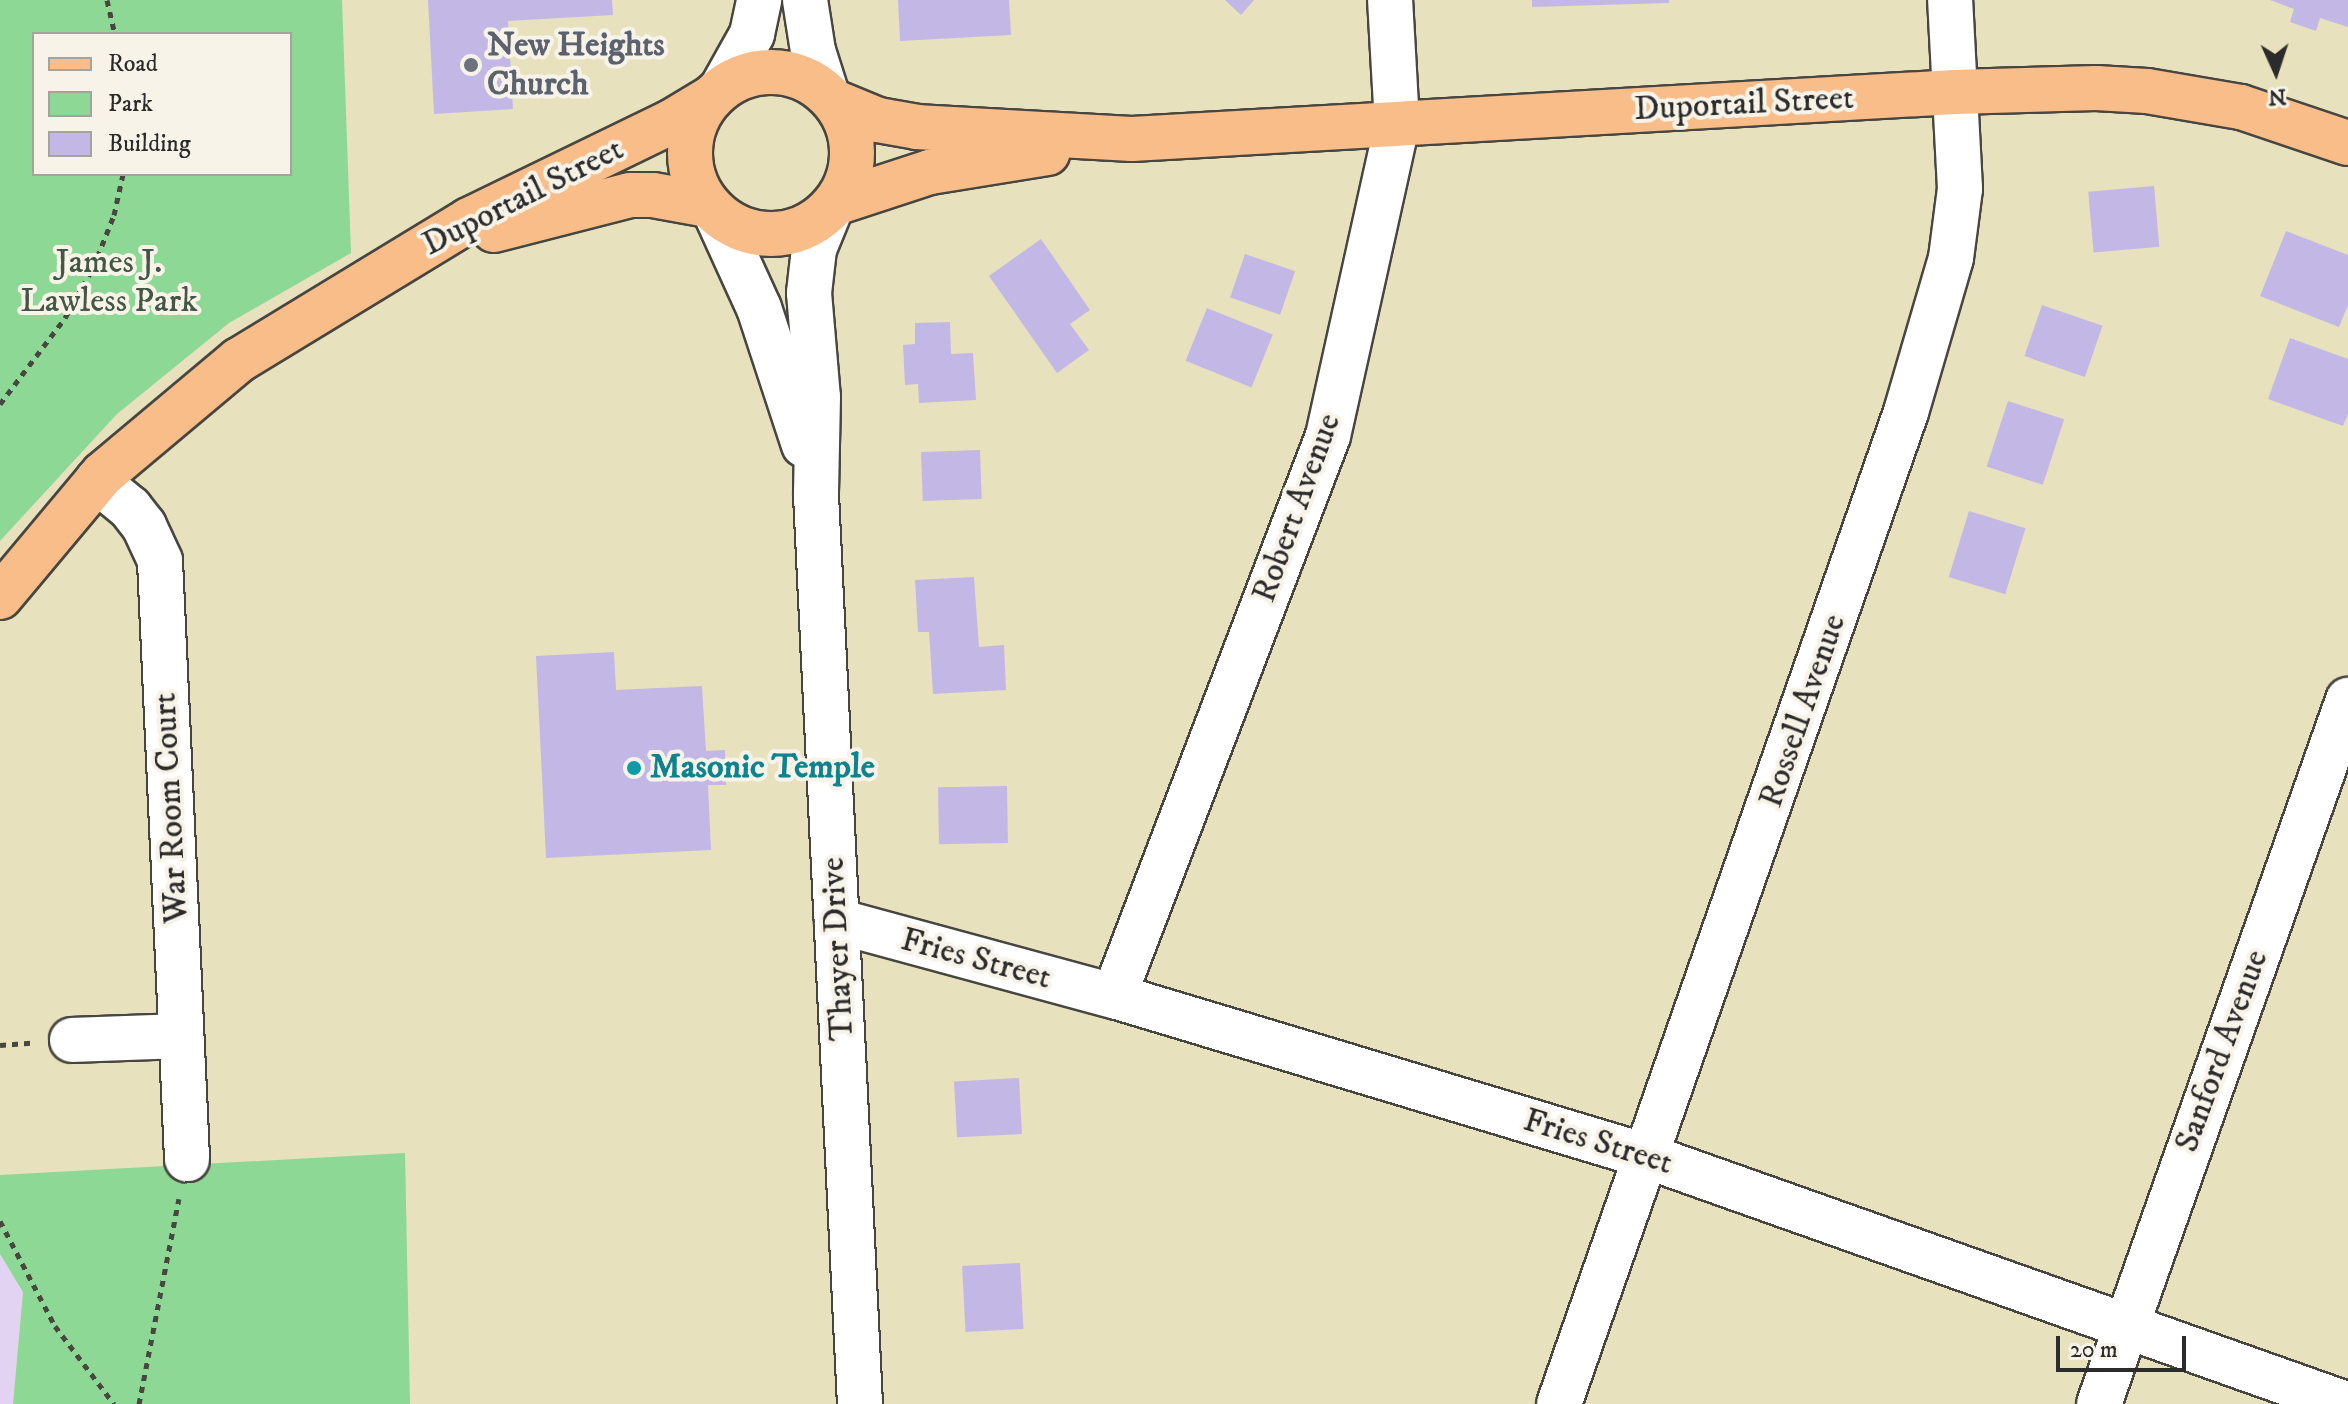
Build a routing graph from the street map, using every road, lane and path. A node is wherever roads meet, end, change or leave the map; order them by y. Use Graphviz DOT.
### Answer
graph roads {
  1 [pos="107,0"];
  2 [pos="759,0"];
  3 [pos="805,0"];
  4 [pos="1390,0"];
  5 [pos="1950,0"];
  6 [pos="115,32"];
  7 [pos="1955,92"];
  8 [pos="716,93"];
  9 [pos="831,98"];
  10 [pos="1397,124"];
  11 [pos="1132,139"];
  12 [pos="2348,143"];
  13 [pos="123,176"];
  14 [pos="834,206"];
  15 [pos="713,211"];
  16 [pos="338,299"];
  17 [pos="0,404"];
  18 [pos="97,481"];
  19 [pos="816,495"];
  20 [pos="0,597"];
  21 [pos="2348,700"];
  22 [pos="837,921"];
  23 [pos="1114,996"];
  24 [pos="181,1036"];
  25 [pos="72,1040"];
  26 [pos="1649,1157"];
  27 [pos="187,1159"];
  28 [pos="0,1221"];
  29 [pos="2125,1325"];
  30 [pos="114,1404"];
  31 [pos="139,1404"];
  32 [pos="860,1404"];
  33 [pos="1559,1404"];
  34 [pos="2099,1404"];
  35 [pos="2346,1404"];
  1 -- 6 [label="path"];
  2 -- 8 [label="street"];
  3 -- 9 [label="street"];
  4 -- 10 [label="street, Robert Avenue"];
  5 -- 7 [label="street, Rossell Avenue"];
  7 -- 10 [label="main road, Duportail Street"];
  7 -- 12 [label="main road, Duportail Street"];
  7 -- 26 [label="street, Rossell Avenue"];
  8 -- 9 [label="main road"];
  8 -- 15 [label="main road"];
  8 -- 16 [label="main road, Duportail Street"];
  9 -- 11 [label="main road, Duportail Street"];
  9 -- 14 [label="main road"];
  10 -- 11 [label="main road, Duportail Street"];
  10 -- 23 [label="street, Robert Avenue"];
  11 -- 14 [label="main road, Duportail Street"];
  13 -- 17 [label="path"];
  14 -- 15 [label="main road"];
  14 -- 19 [label="street, Thayer Drive"];
  15 -- 16 [label="main road, Duportail Street"];
  15 -- 19 [label="street, Thayer Drive"];
  16 -- 18 [label="main road, Duportail Street"];
  18 -- 20 [label="main road, Duportail Street"];
  18 -- 24 [label="street, War Room Court"];
  19 -- 22 [label="street, Thayer Drive"];
  21 -- 29 [label="street, Sanford Avenue"];
  22 -- 23 [label="street, Fries Street"];
  22 -- 32 [label="street, Thayer Drive"];
  23 -- 26 [label="street, Fries Street"];
  24 -- 25 [label="street"];
  24 -- 27 [label="street, War Room Court"];
  26 -- 29 [label="street, Fries Street"];
  26 -- 33 [label="street, Rossell Avenue"];
  27 -- 31 [label="path"];
  28 -- 30 [label="path"];
  29 -- 34 [label="street, Sanford Avenue"];
  29 -- 35 [label="street, Fries Street"];
}
